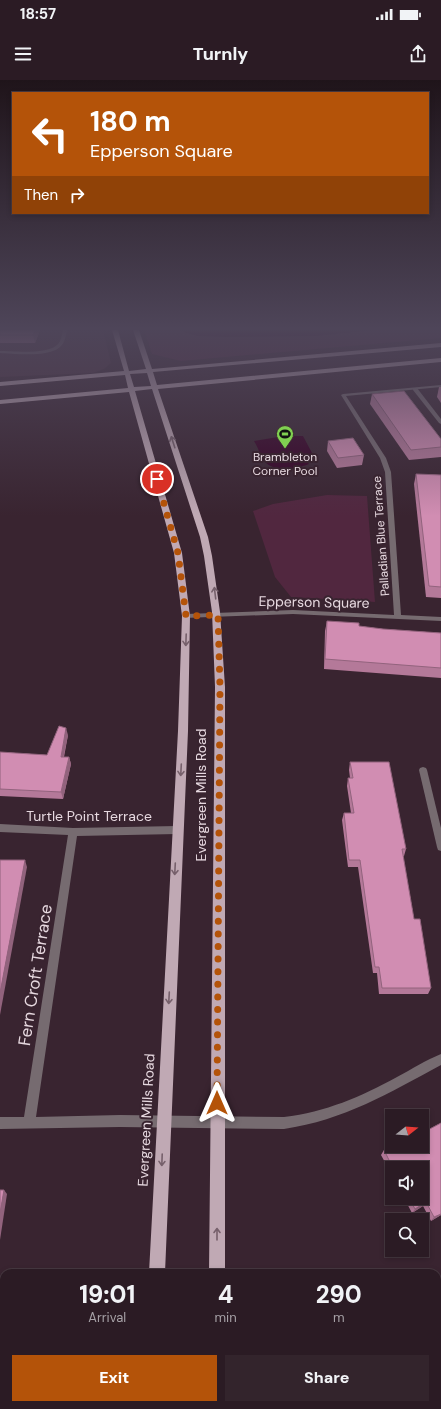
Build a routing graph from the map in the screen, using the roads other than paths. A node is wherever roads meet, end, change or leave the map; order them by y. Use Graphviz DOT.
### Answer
graph roads {
  1 [pos="108,392"];
  2 [pos="131,392"];
  3 [pos="156,392"];
  4 [pos="379,392"];
  5 [pos="417,392"];
  6 [pos="0,402"];
  7 [pos="441,422"];
  8 [pos="218,615"];
  9 [pos="186,616"];
  10 [pos="398,616"];
  11 [pos="441,619"];
  12 [pos="423,770"];
  13 [pos="0,828"];
  14 [pos="177,830"];
  15 [pos="73,832"];
  16 [pos="441,847"];
  17 [pos="441,1059"];
  18 [pos="163,1122"];
  19 [pos="217,1122"];
  20 [pos="0,1123"];
  21 [pos="28,1123"];
  22 [pos="157,1269"];
  23 [pos="217,1269"];
  1 -- 6 [label="main road"];
  2 -- 9 [label="main road, Evergreen Mills Road"];
  8 -- 3 [label="main road, Evergreen Mills Road, one-way"];
  4 -- 10 [label="street, Palladian Blue Terrace"];
  5 -- 7 [label="street"];
  8 -- 9 [label="street, Epperson Square"];
  8 -- 10 [label="street, Epperson Square"];
  8 -- 19 [label="main road, Evergreen Mills Road"];
  9 -- 14 [label="main road, Evergreen Mills Road, one-way"];
  10 -- 11 [label="street, Epperson Square"];
  12 -- 16 [label="street"];
  13 -- 15 [label="street, Turtle Point Terrace"];
  14 -- 15 [label="street, Turtle Point Terrace"];
  14 -- 18 [label="main road, Evergreen Mills Road, one-way"];
  15 -- 21 [label="street, Fern Croft Terrace"];
  17 -- 19 [label="street"];
  18 -- 19 [label="street"];
  18 -- 21 [label="street"];
  18 -- 22 [label="main road, Evergreen Mills Road, one-way"];
  23 -- 19 [label="main road, Evergreen Mills Road, one-way"];
  20 -- 21 [label="street"];
}
